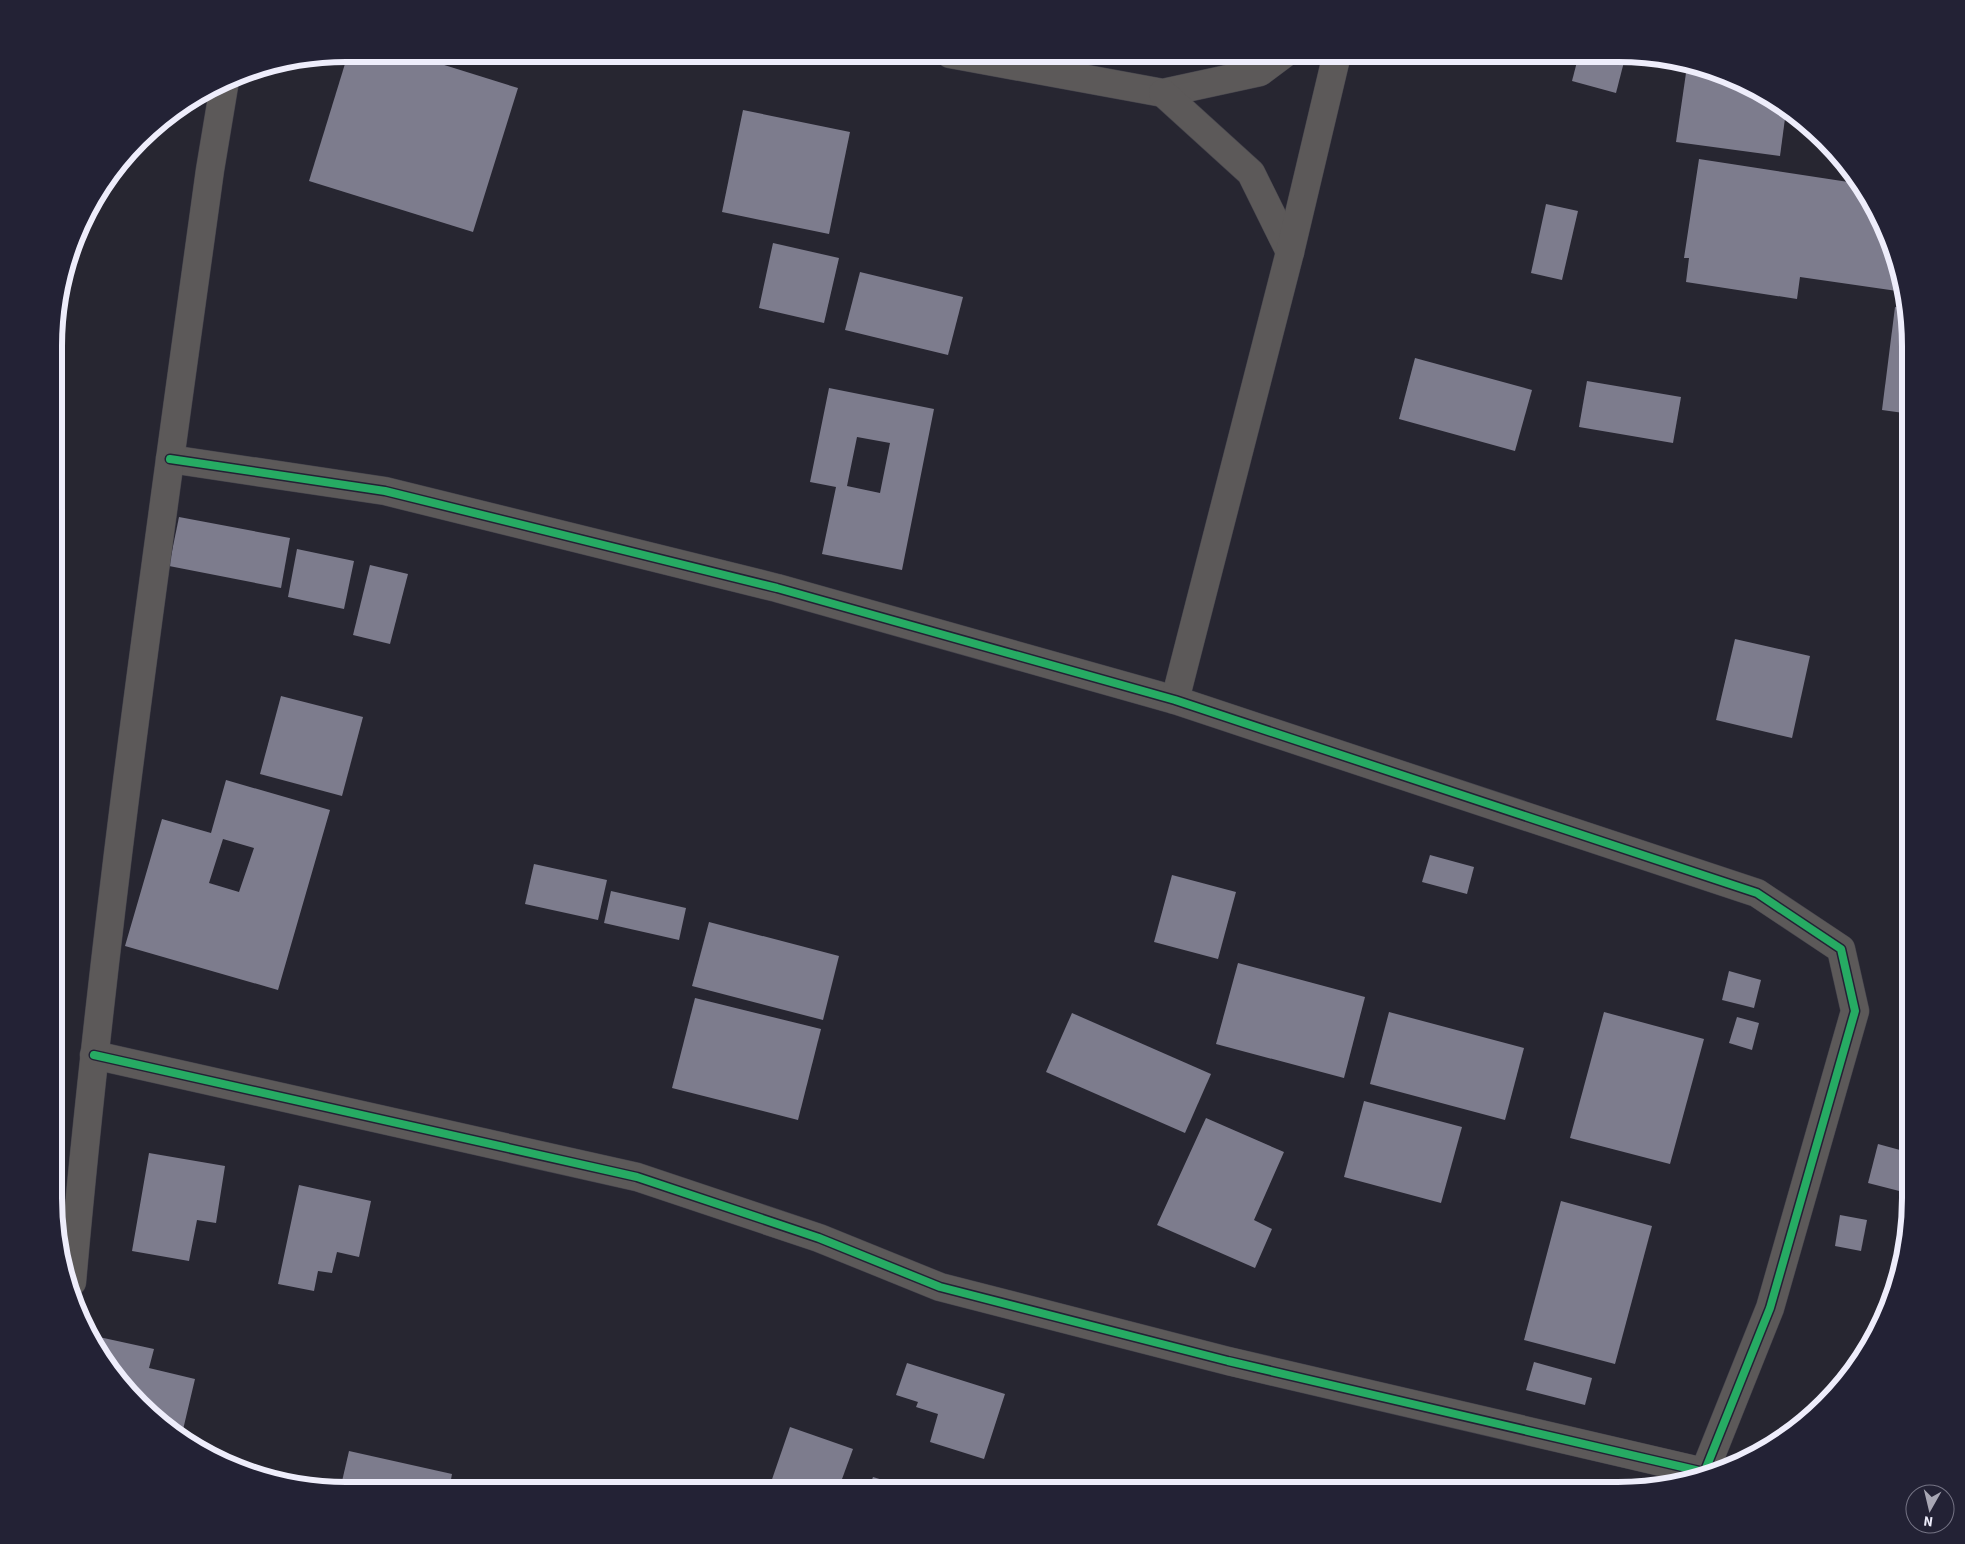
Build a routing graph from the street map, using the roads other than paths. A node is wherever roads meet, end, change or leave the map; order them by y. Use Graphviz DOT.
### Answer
graph roads {
  1 [pos="993,62"];
  2 [pos="1273,62"];
  3 [pos="1335,62"];
  4 [pos="223,91"];
  5 [pos="1162,93"];
  6 [pos="1290,252"];
  7 [pos="170,460"];
  8 [pos="1175,700"];
  9 [pos="94,1055"];
  10 [pos="73,1273"];
  11 [pos="1706,1467"];
  12 [pos="1695,1471"];
  1 -- 5 [label="street"];
  2 -- 5 [label="street"];
  3 -- 6 [label="street"];
  4 -- 7 [label="street"];
  5 -- 6 [label="street"];
  6 -- 8 [label="street"];
  7 -- 8 [label="street"];
  7 -- 9 [label="street"];
  8 -- 11 [label="street"];
  9 -- 10 [label="street"];
  9 -- 12 [label="street"];
}
